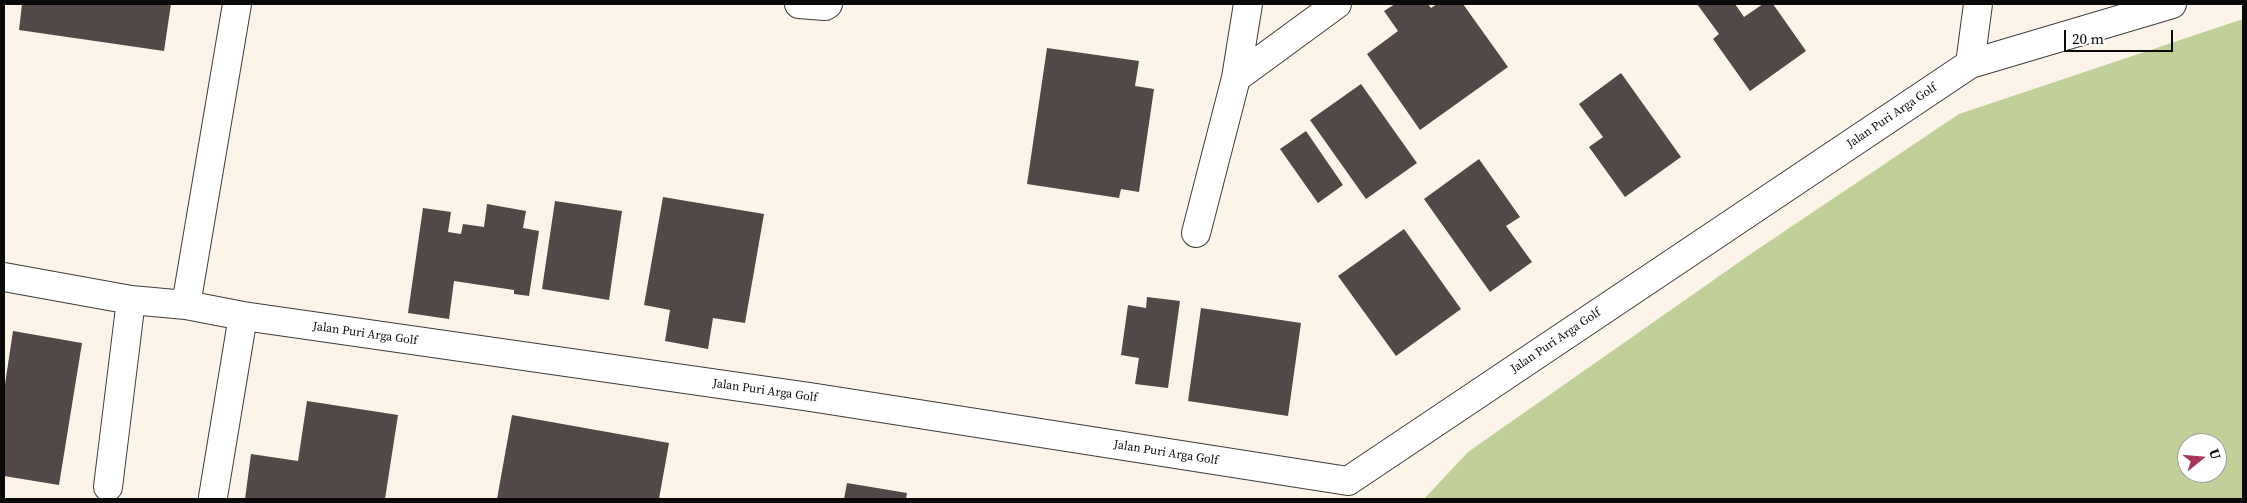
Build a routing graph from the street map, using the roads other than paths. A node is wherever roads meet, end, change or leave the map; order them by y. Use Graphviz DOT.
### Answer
graph roads {
  1 [pos="237,4"];
  2 [pos="799,4"];
  3 [pos="828,4"];
  4 [pos="1248,4"];
  5 [pos="1337,4"];
  6 [pos="1978,4"];
  7 [pos="2172,4"];
  8 [pos="1970,64"];
  9 [pos="1236,78"];
  10 [pos="1196,233"];
  11 [pos="4,277"];
  12 [pos="131,300"];
  13 [pos="186,305"];
  14 [pos="243,316"];
  15 [pos="108,487"];
  16 [pos="213,497"];
  1 -- 13 [label="street"];
  2 -- 3 [label="street"];
  4 -- 9 [label="street"];
  5 -- 9 [label="street"];
  6 -- 8 [label="street"];
  7 -- 8 [label="street, Jalan Puri Arga Golf"];
  8 -- 14 [label="street, Jalan Puri Arga Golf"];
  9 -- 10 [label="street"];
  11 -- 12 [label="street, Jalan Puri Arga Golf"];
  12 -- 13 [label="street, Jalan Puri Arga Golf"];
  12 -- 15 [label="street"];
  13 -- 14 [label="street, Jalan Puri Arga Golf"];
  14 -- 16 [label="street"];
}
